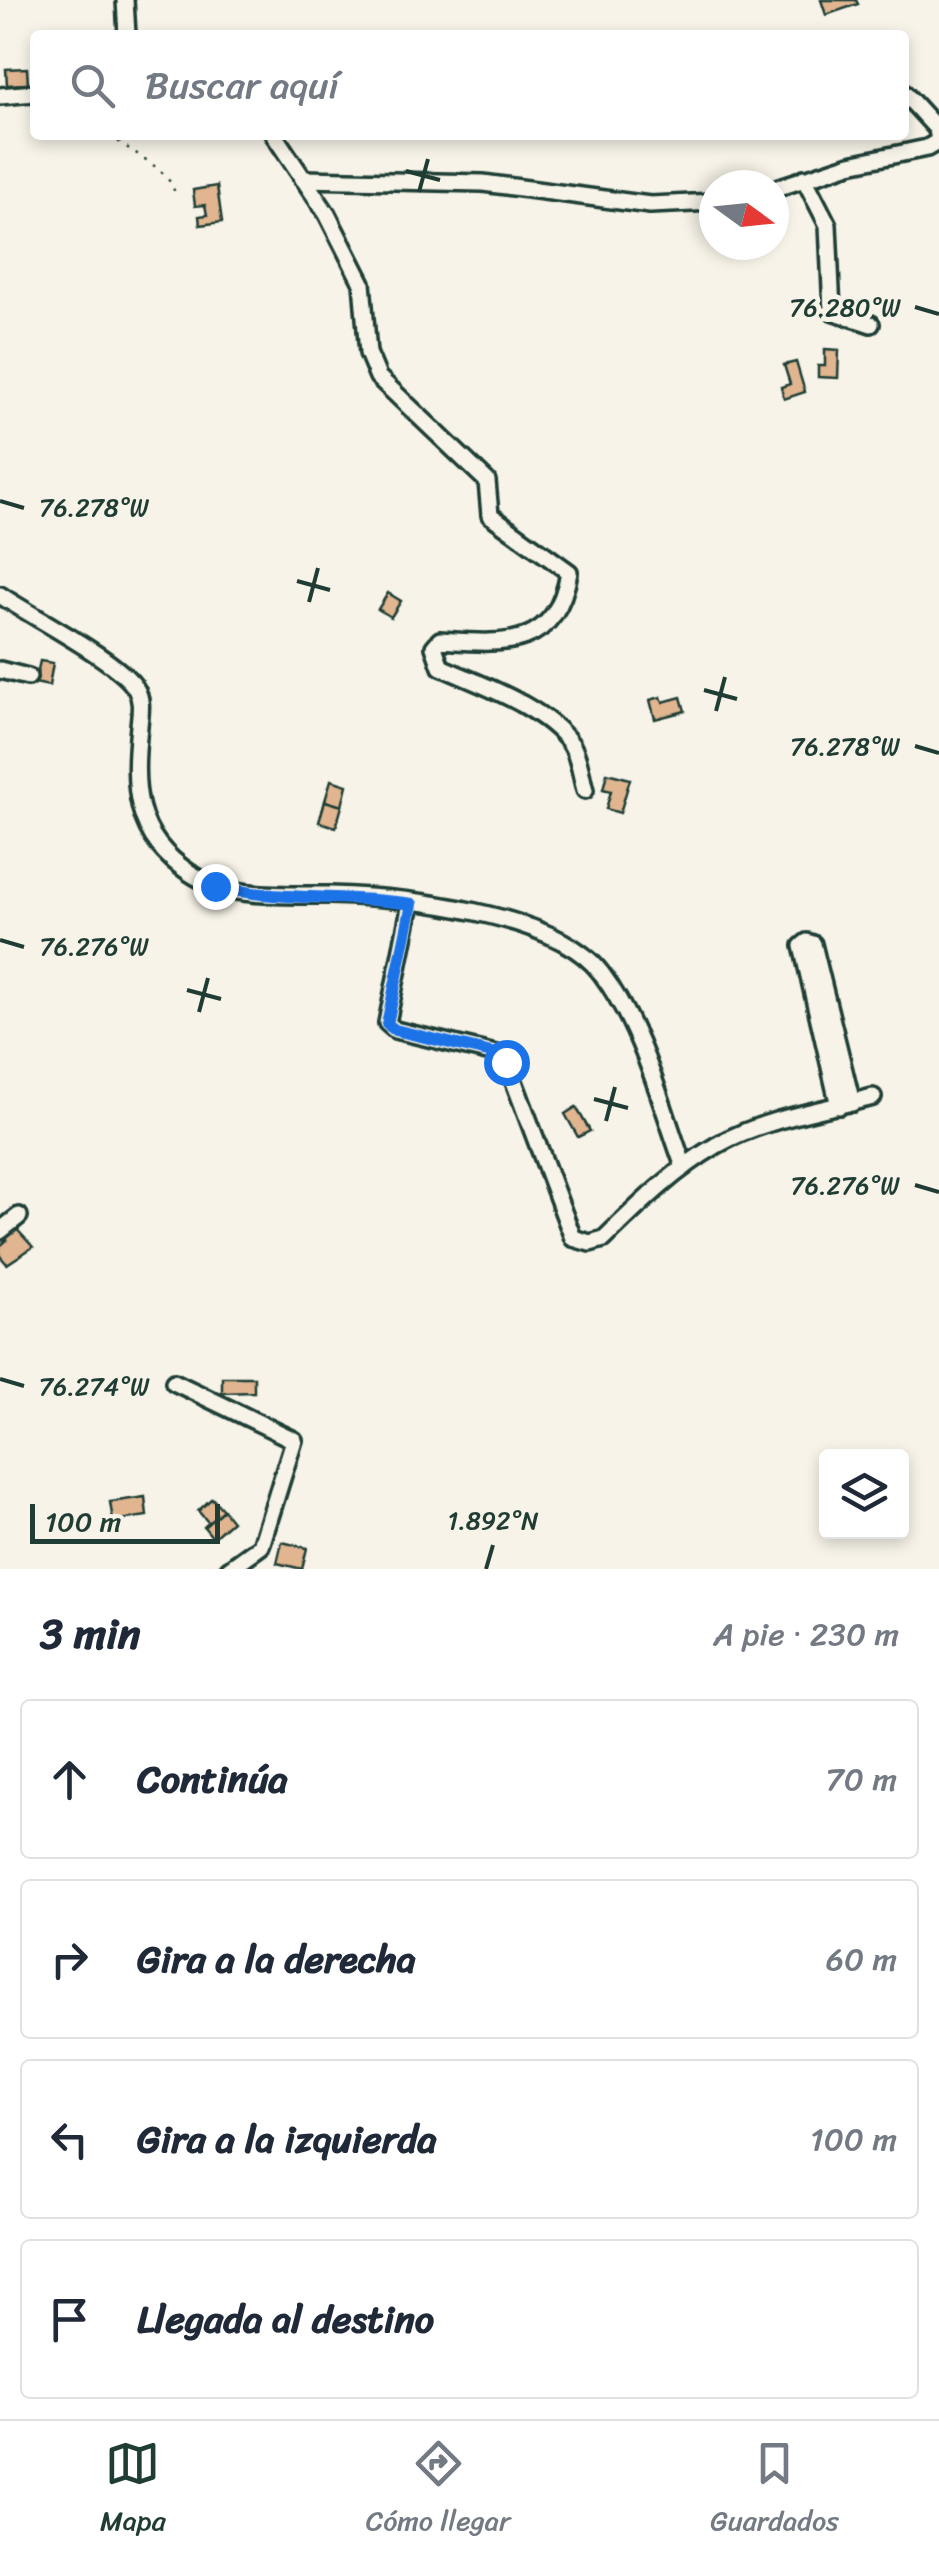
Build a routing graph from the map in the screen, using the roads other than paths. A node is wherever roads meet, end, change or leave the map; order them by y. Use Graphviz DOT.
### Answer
graph roads {
  1 [pos="125,0"];
  2 [pos="127,30"];
  3 [pos="30,93"];
  4 [pos="0,96"];
  5 [pos="909,98"];
  6 [pos="277,140"];
  7 [pos="304,178"];
  8 [pos="804,178"];
  9 [pos="789,184"];
  10 [pos="699,203"];
  11 [pos="871,324"];
  12 [pos="0,596"];
  13 [pos="0,670"];
  14 [pos="28,677"];
  15 [pos="585,790"];
  16 [pos="412,904"];
  17 [pos="873,1098"];
  18 [pos="845,1104"];
  19 [pos="684,1167"];
  20 [pos="19,1216"];
  21 [pos="0,1231"];
  22 [pos="174,1382"];
  23 [pos="229,1569"];
  1 -- 2 [label="street"];
  3 -- 4 [label="street"];
  5 -- 8 [label="street"];
  6 -- 7 [label="street"];
  7 -- 10 [label="street"];
  7 -- 15 [label="street"];
  8 -- 9 [label="street"];
  8 -- 11 [label="street"];
  12 -- 16 [label="street"];
  13 -- 14 [label="street"];
  16 -- 19 [label="street"];
  16 -- 19 [label="street"];
  17 -- 18 [label="street"];
  18 -- 18 [label="street"];
  18 -- 19 [label="street"];
  20 -- 21 [label="street"];
  22 -- 23 [label="street"];
}
